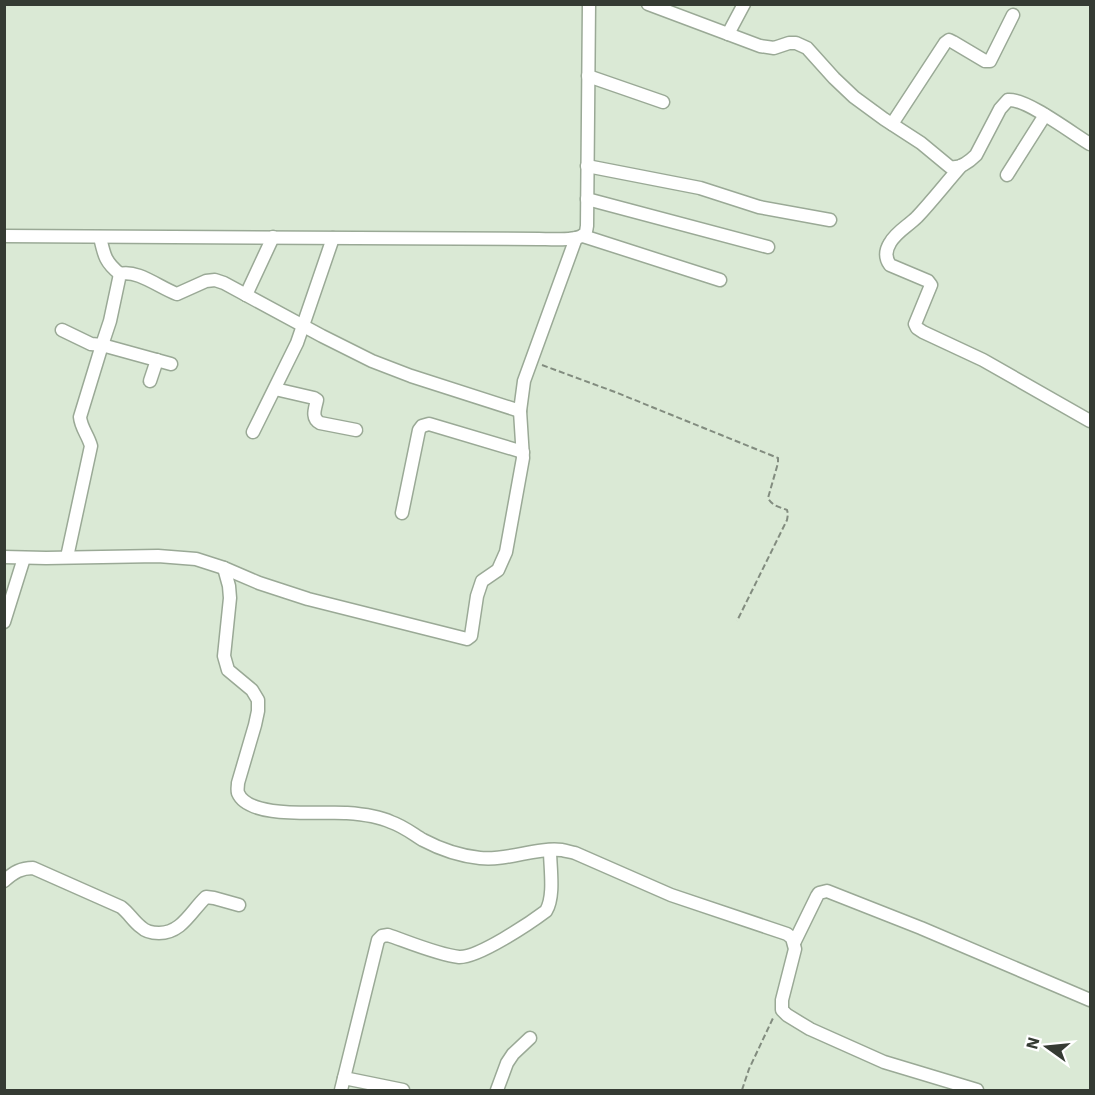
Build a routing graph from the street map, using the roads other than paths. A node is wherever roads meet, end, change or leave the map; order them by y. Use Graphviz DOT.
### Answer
graph roads {
  1 [pos="588,4"];
  2 [pos="648,4"];
  3 [pos="744,4"];
  4 [pos="1013,15"];
  5 [pos="728,34"];
  6 [pos="588,76"];
  7 [pos="663,102"];
  8 [pos="1045,115"];
  9 [pos="892,124"];
  10 [pos="1090,144"];
  11 [pos="587,166"];
  12 [pos="961,166"];
  13 [pos="1007,176"];
  14 [pos="587,199"];
  15 [pos="830,220"];
  16 [pos="4,236"];
  17 [pos="100,237"];
  18 [pos="273,237"];
  19 [pos="580,237"];
  20 [pos="333,238"];
  21 [pos="768,247"];
  22 [pos="120,274"];
  23 [pos="720,280"];
  24 [pos="246,295"];
  25 [pos="303,326"];
  26 [pos="62,330"];
  27 [pos="102,345"];
  28 [pos="157,360"];
  29 [pos="171,364"];
  30 [pos="150,381"];
  31 [pos="275,389"];
  32 [pos="520,411"];
  33 [pos="1090,421"];
  34 [pos="356,430"];
  35 [pos="253,432"];
  36 [pos="523,452"];
  37 [pos="402,513"];
  38 [pos="4,556"];
  39 [pos="67,557"];
  40 [pos="24,558"];
  41 [pos="224,568"];
  42 [pos="4,622"];
  43 [pos="550,850"];
  44 [pos="4,881"];
  45 [pos="239,905"];
  46 [pos="795,943"];
  47 [pos="1090,1000"];
  48 [pos="530,1038"];
  49 [pos="343,1084"];
  50 [pos="403,1090"];
  51 [pos="497,1090"];
  52 [pos="977,1090"];
  1 -- 6 [label="street"];
  2 -- 5 [label="street"];
  3 -- 5 [label="street"];
  4 -- 9 [label="street"];
  5 -- 9 [label="street"];
  6 -- 7 [label="street"];
  6 -- 11 [label="street"];
  8 -- 10 [label="street"];
  8 -- 12 [label="street"];
  8 -- 13 [label="street"];
  9 -- 12 [label="street"];
  11 -- 14 [label="street"];
  11 -- 15 [label="street"];
  12 -- 33 [label="street"];
  14 -- 19 [label="street"];
  14 -- 21 [label="street"];
  16 -- 17 [label="street"];
  17 -- 18 [label="street"];
  17 -- 22 [label="street"];
  18 -- 20 [label="street"];
  18 -- 24 [label="street"];
  19 -- 20 [label="street"];
  19 -- 23 [label="street"];
  19 -- 32 [label="street"];
  20 -- 25 [label="street"];
  22 -- 24 [label="street"];
  22 -- 27 [label="street"];
  24 -- 25 [label="street"];
  25 -- 31 [label="street"];
  25 -- 32 [label="street"];
  26 -- 27 [label="street"];
  27 -- 28 [label="street"];
  27 -- 39 [label="street"];
  28 -- 29 [label="street"];
  28 -- 30 [label="street"];
  31 -- 34 [label="street"];
  31 -- 35 [label="street"];
  32 -- 36 [label="street"];
  36 -- 37 [label="street"];
  36 -- 41 [label="street"];
  38 -- 40 [label="street"];
  39 -- 40 [label="street"];
  39 -- 41 [label="street"];
  40 -- 42 [label="street"];
  41 -- 43 [label="street"];
  43 -- 46 [label="street"];
  43 -- 49 [label="street"];
  44 -- 45 [label="street"];
  46 -- 47 [label="street"];
  46 -- 52 [label="street"];
  48 -- 51 [label="street"];
  49 -- 50 [label="street"];
}
